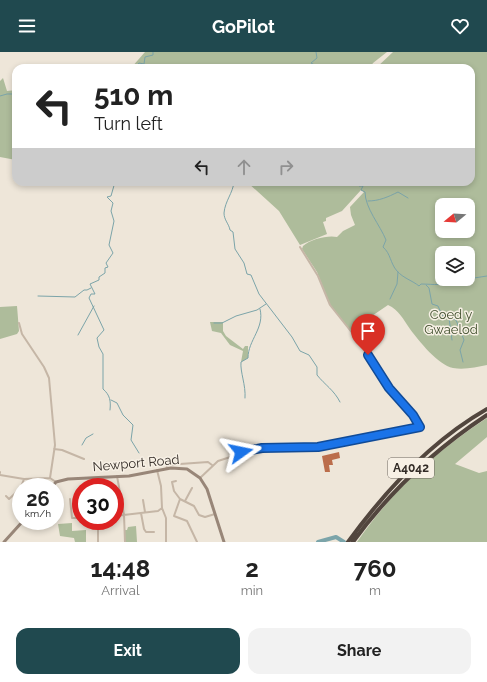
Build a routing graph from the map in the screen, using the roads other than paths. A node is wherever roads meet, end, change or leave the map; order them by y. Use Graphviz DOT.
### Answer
graph roads {
  1 [pos="300,246"];
  2 [pos="19,323"];
  3 [pos="487,409"];
  4 [pos="487,415"];
  5 [pos="54,449"];
  6 [pos="84,459"];
  7 [pos="212,465"];
  8 [pos="166,468"];
  9 [pos="157,470"];
  10 [pos="0,473"];
  11 [pos="117,476"];
  12 [pos="20,478"];
  13 [pos="50,478"];
  14 [pos="200,478"];
  15 [pos="64,481"];
  16 [pos="176,481"];
  17 [pos="192,488"];
  18 [pos="6,496"];
  19 [pos="12,496"];
  20 [pos="70,499"];
  21 [pos="180,499"];
  22 [pos="143,500"];
  23 [pos="185,501"];
  24 [pos="162,508"];
  25 [pos="145,512"];
  26 [pos="141,513"];
  27 [pos="215,514"];
  28 [pos="124,515"];
  29 [pos="72,518"];
  30 [pos="15,530"];
  31 [pos="98,530"];
  32 [pos="154,532"];
  33 [pos="4,542"];
  34 [pos="98,542"];
  35 [pos="125,542"];
  36 [pos="166,542"];
  37 [pos="197,542"];
  38 [pos="224,542"];
  39 [pos="350,542"];
  1 -- 7 [label="street"];
  2 -- 5 [label="street"];
  3 -- 39 [label="highway, A4042"];
  4 -- 39 [label="highway, A4042"];
  5 -- 6 [label="street"];
  5 -- 13 [label="street"];
  7 -- 8 [label="street"];
  7 -- 14 [label="street"];
  8 -- 9 [label="street, Newport Road"];
  8 -- 14 [label="street, Newport Road"];
  9 -- 11 [label="street, Newport Road"];
  9 -- 24 [label="street"];
  10 -- 12 [label="street"];
  11 -- 15 [label="street, Newport Road"];
  14 -- 27 [label="street"];
  16 -- 21 [label="street"];
  17 -- 23 [label="street"];
  18 -- 19 [label="street"];
  20 -- 29 [label="street"];
  21 -- 23 [label="street"];
  21 -- 37 [label="street"];
  22 -- 25 [label="street"];
  23 -- 27 [label="street"];
  24 -- 25 [label="street"];
  24 -- 36 [label="street"];
  25 -- 26 [label="street"];
  26 -- 28 [label="street"];
  26 -- 32 [label="street"];
  27 -- 38 [label="street"];
  28 -- 35 [label="street"];
  30 -- 33 [label="street"];
  31 -- 34 [label="street"];
}
